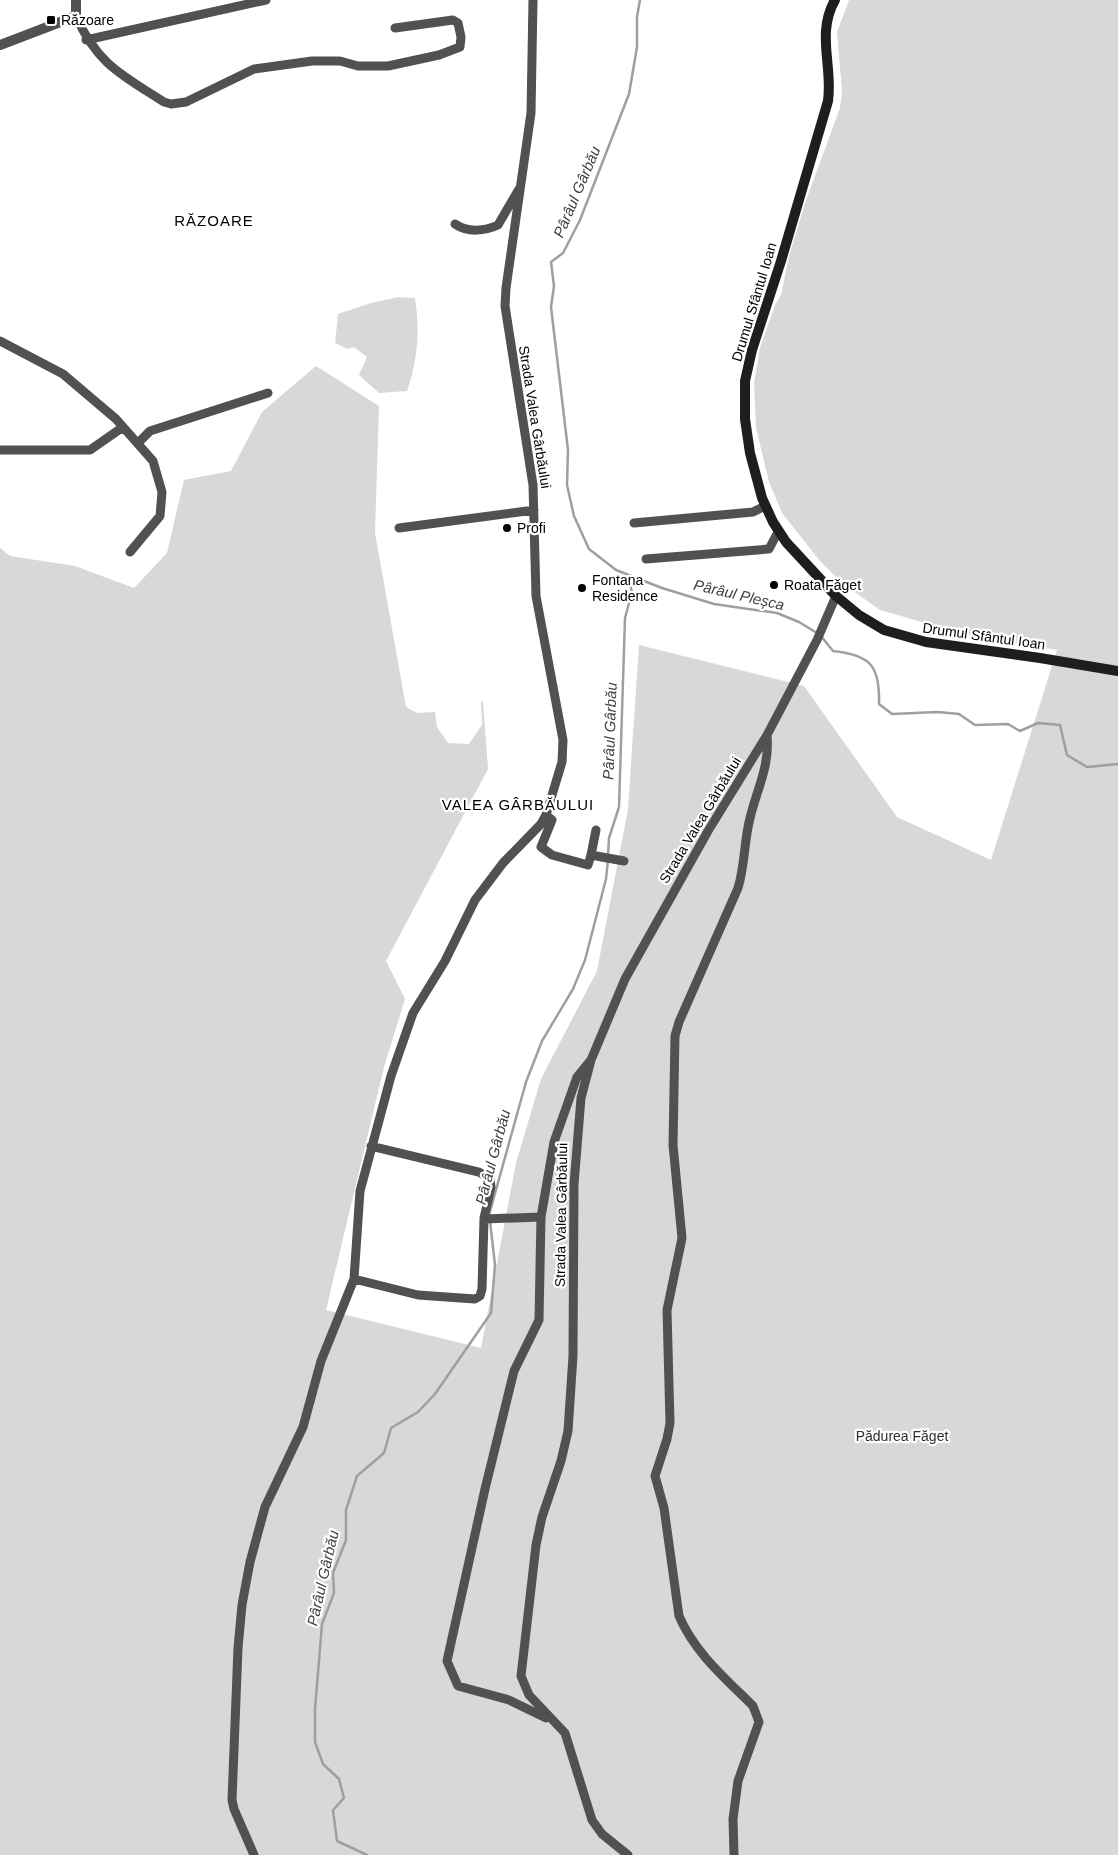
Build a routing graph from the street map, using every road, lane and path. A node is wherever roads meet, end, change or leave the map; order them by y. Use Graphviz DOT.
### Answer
graph roads {
  1 [pos="76,0"];
  2 [pos="266,0"];
  3 [pos="534,0"];
  4 [pos="834,0"];
  5 [pos="76,16"];
  6 [pos="395,28"];
  7 [pos="86,40"];
  8 [pos="0,45"];
  9 [pos="522,182"];
  10 [pos="455,224"];
  11 [pos="0,341"];
  12 [pos="268,394"];
  13 [pos="123,427"];
  14 [pos="138,443"];
  15 [pos="0,450"];
  16 [pos="765,506"];
  17 [pos="534,510"];
  18 [pos="634,523"];
  19 [pos="399,528"];
  20 [pos="778,532"];
  21 [pos="130,552"];
  22 [pos="646,559"];
  23 [pos="836,596"];
  24 [pos="1118,671"];
  25 [pos="767,735"];
  26 [pos="546,815"];
  27 [pos="596,830"];
  28 [pos="590,855"];
  29 [pos="624,862"];
  30 [pos="591,1060"];
  31 [pos="371,1146"];
  32 [pos="541,1217"];
  33 [pos="488,1218"];
  34 [pos="354,1279"];
  35 [pos="557,1724"];
  36 [pos="254,1855"];
  37 [pos="628,1855"];
  38 [pos="734,1855"];
  1 -- 5 [label="street"];
  2 -- 7 [label="street"];
  3 -- 9 [label="street, Strada Valea Gârbăului"];
  4 -- 16 [label="main road, Drumul Sfântul Ioan"];
  5 -- 7 [label="street"];
  5 -- 8 [label="street"];
  6 -- 7 [label="street"];
  9 -- 10 [label="street, Strada Valea Gârbăului"];
  9 -- 17 [label="street, Strada Valea Gârbăului"];
  11 -- 13 [label="street"];
  12 -- 14 [label="street"];
  13 -- 14 [label="street"];
  13 -- 15 [label="street"];
  14 -- 21 [label="street"];
  16 -- 18 [label="street"];
  16 -- 20 [label="main road, Drumul Sfântul Ioan"];
  17 -- 19 [label="street"];
  17 -- 26 [label="street, Strada Valea Gârbăului"];
  20 -- 22 [label="street"];
  20 -- 23 [label="main road, Drumul Sfântul Ioan"];
  23 -- 24 [label="main road, Drumul Sfântul Ioan"];
  23 -- 25 [label="street, Strada Valea Gârbăului"];
  25 -- 30 [label="street, Strada Valea Gârbăului"];
  25 -- 38 [label="street"];
  26 -- 28 [label="street"];
  26 -- 31 [label="street"];
  27 -- 28 [label="street"];
  28 -- 29 [label="street"];
  30 -- 32 [label="street"];
  30 -- 35 [label="street, Strada Valea Gârbăului"];
  31 -- 33 [label="street"];
  31 -- 34 [label="street"];
  32 -- 33 [label="street"];
  32 -- 35 [label="street"];
  33 -- 34 [label="street"];
  34 -- 36 [label="street"];
  35 -- 37 [label="street, Strada Valea Gârbăului"];
}
